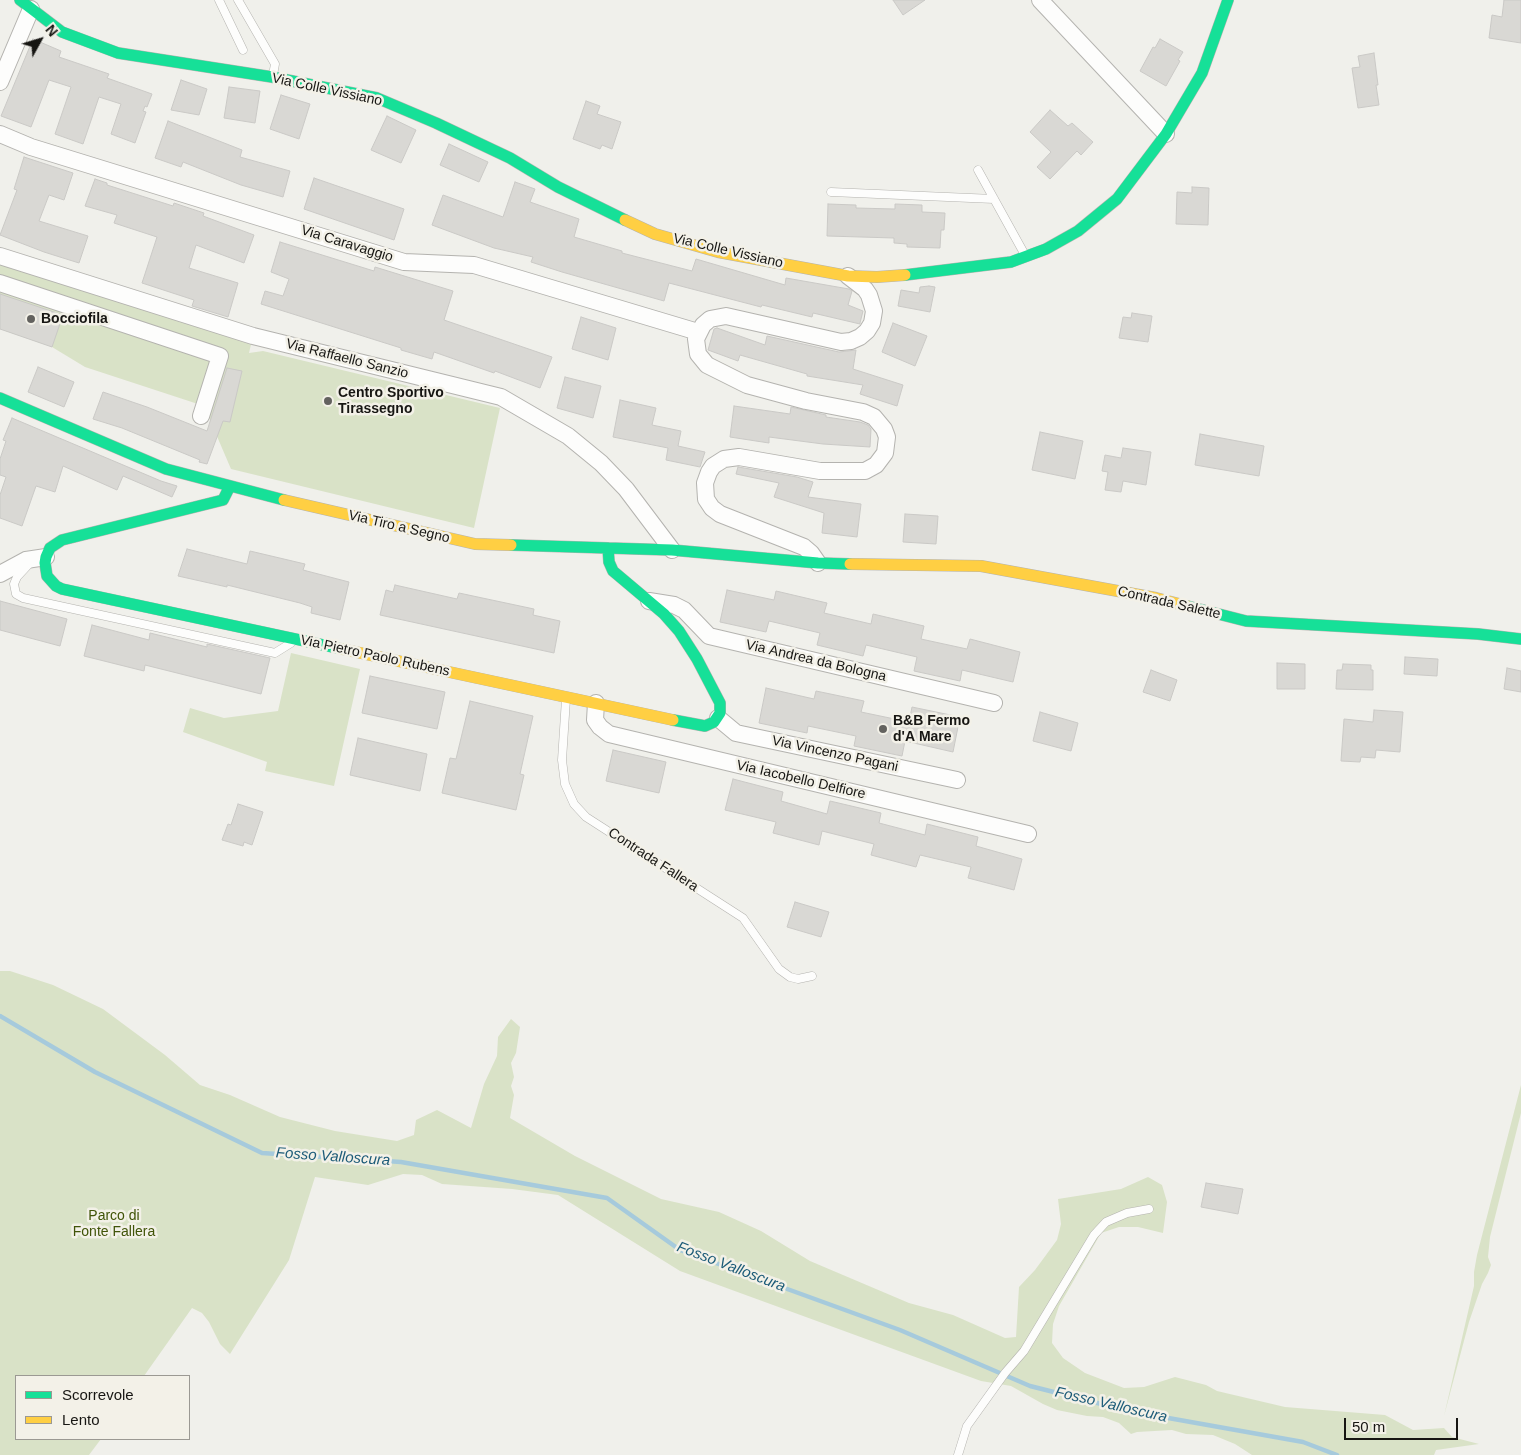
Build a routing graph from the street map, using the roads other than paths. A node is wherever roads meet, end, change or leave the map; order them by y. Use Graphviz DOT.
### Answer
graph roads {
  1 [pos="219,0"];
  2 [pos="238,0"];
  3 [pos="1040,0"];
  4 [pos="1228,0"];
  5 [pos="25,5"];
  6 [pos="243,50"];
  7 [pos="272,77"];
  8 [pos="0,82"];
  9 [pos="0,134"];
  10 [pos="1166,134"];
  11 [pos="978,170"];
  12 [pos="831,192"];
  13 [pos="994,199"];
  14 [pos="0,256"];
  15 [pos="1026,256"];
  16 [pos="848,276"];
  17 [pos="0,283"];
  18 [pos="698,332"];
  19 [pos="0,398"];
  20 [pos="201,416"];
  21 [pos="230,486"];
  22 [pos="608,548"];
  23 [pos="672,550"];
  24 [pos="40,557"];
  25 [pos="818,563"];
  26 [pos="0,574"];
  27 [pos="649,601"];
  28 [pos="296,639"];
  29 [pos="1521,639"];
  30 [pos="566,697"];
  31 [pos="596,703"];
  32 [pos="994,703"];
  33 [pos="718,718"];
  34 [pos="957,780"];
  35 [pos="1028,834"];
  36 [pos="812,976"];
  37 [pos="1149,1209"];
  38 [pos="958,1455"];
  1 -- 6 [label="lane"];
  2 -- 7 [label="lane"];
  3 -- 10 [label="street"];
  4 -- 10 [label="street, Via Colle Vissiano"];
  5 -- 7 [label="street, Via Colle Vissiano"];
  5 -- 8 [label="street"];
  7 -- 16 [label="street, Via Colle Vissiano"];
  9 -- 18 [label="street, Via Caravaggio"];
  10 -- 15 [label="street, Via Colle Vissiano"];
  11 -- 13 [label="lane"];
  12 -- 13 [label="lane"];
  13 -- 15 [label="lane"];
  14 -- 23 [label="street, Via Raffaello Sanzio"];
  15 -- 16 [label="street, Via Colle Vissiano"];
  16 -- 18 [label="street"];
  17 -- 20 [label="street"];
  18 -- 25 [label="street"];
  19 -- 21 [label="street, Via Tiro a Segno"];
  21 -- 22 [label="street, Via Tiro a Segno"];
  21 -- 24 [label="street"];
  22 -- 23 [label="street, Via Tiro a Segno"];
  22 -- 27 [label="street"];
  23 -- 25 [label="street, Via Tiro a Segno"];
  24 -- 26 [label="street"];
  24 -- 28 [label="street, Via Pietro Paolo Rubens"];
  24 -- 28 [label="lane"];
  25 -- 29 [label="street, Contrada Salette"];
  27 -- 32 [label="street, Via Andrea da Bologna"];
  27 -- 33 [label="street"];
  28 -- 30 [label="street, Via Pietro Paolo Rubens"];
  30 -- 31 [label="street, Via Pietro Paolo Rubens"];
  30 -- 36 [label="lane, Contrada Fallera"];
  31 -- 33 [label="street, Via Pietro Paolo Rubens"];
  31 -- 35 [label="street, Via Iacobello Delfiore"];
  33 -- 34 [label="street, Via Vincenzo Pagani"];
  37 -- 38 [label="lane"];
}
